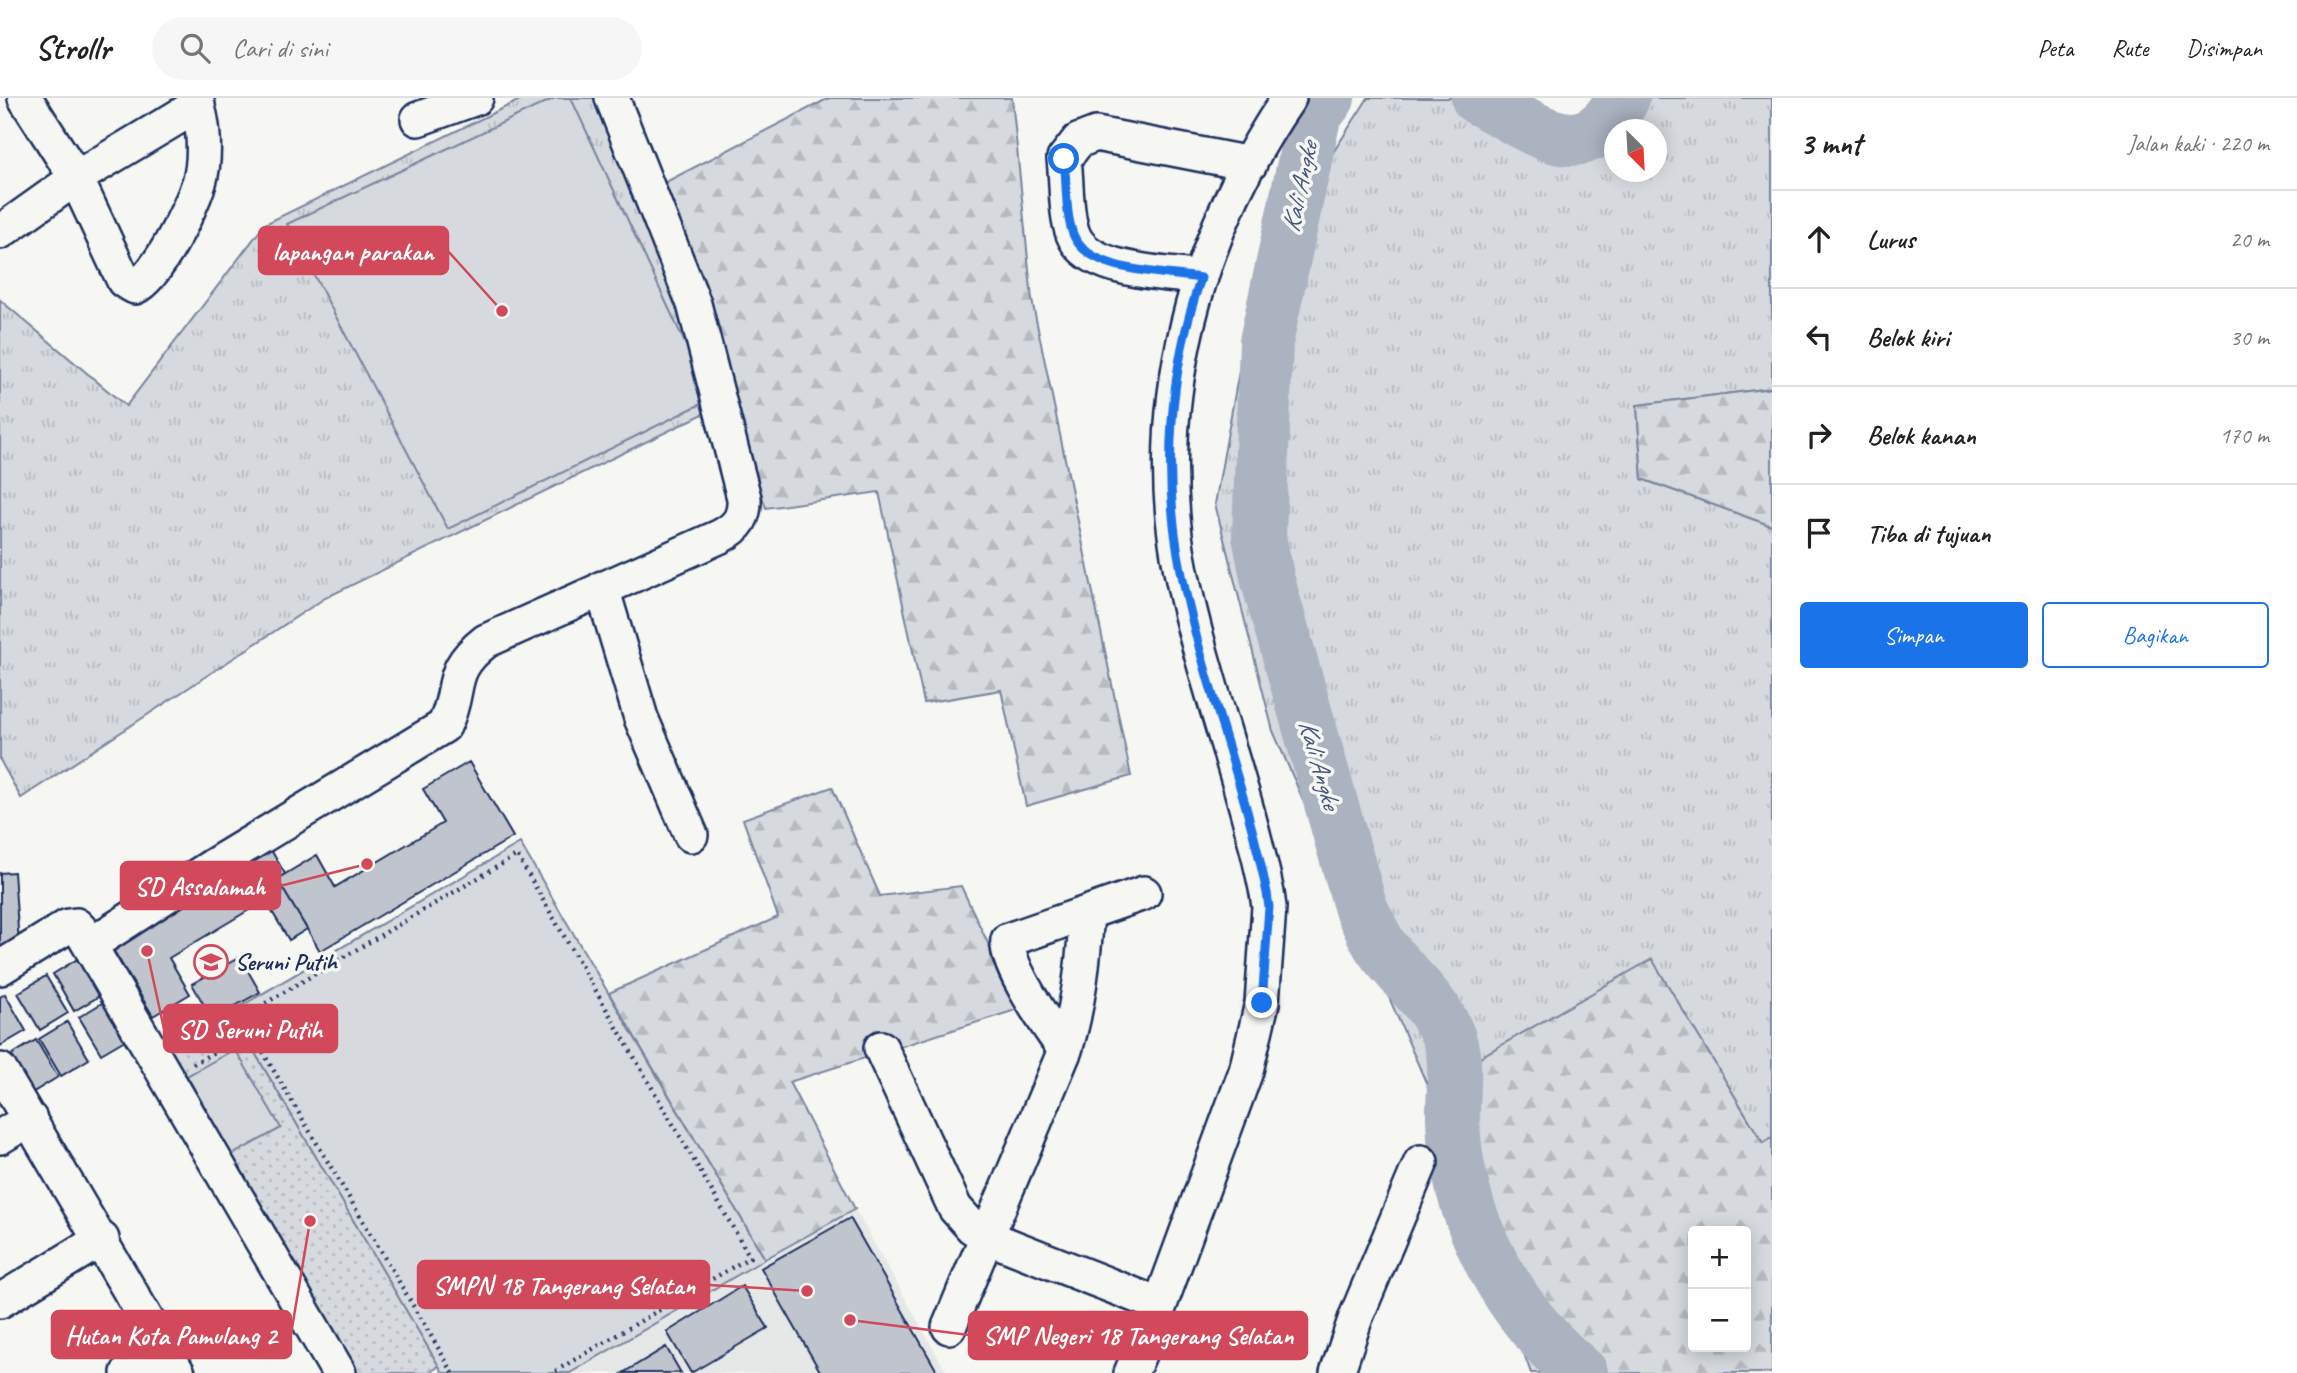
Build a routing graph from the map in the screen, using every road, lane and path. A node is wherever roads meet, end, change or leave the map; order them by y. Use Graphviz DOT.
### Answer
graph roads {
  1 [pos="25,98"];
  2 [pos="476,98"];
  3 [pos="612,98"];
  4 [pos="1289,98"];
  5 [pos="196,101"];
  6 [pos="418,119"];
  7 [pos="1250,164"];
  8 [pos="76,178"];
  9 [pos="0,232"];
  10 [pos="1201,278"];
  11 [pos="602,588"];
  12 [pos="691,835"];
  13 [pos="1144,893"];
  14 [pos="1087,915"];
  15 [pos="90,945"];
  16 [pos="0,968"];
  17 [pos="251,1031"];
  18 [pos="881,1048"];
  19 [pos="1065,1050"];
  20 [pos="0,1070"];
  21 [pos="168,1078"];
  22 [pos="30,1119"];
  23 [pos="0,1137"];
  24 [pos="1421,1162"];
  25 [pos="987,1237"];
  26 [pos="102,1240"];
  27 [pos="0,1301"];
  28 [pos="1160,1305"];
  29 [pos="949,1327"];
  30 [pos="171,1362"];
  31 [pos="128,1373"];
  32 [pos="339,1373"];
  33 [pos="453,1373"];
  34 [pos="552,1373"];
  35 [pos="1131,1373"];
  36 [pos="1337,1373"];
  1 -- 8 [label="street"];
  2 -- 6 [label="street"];
  3 -- 11 [label="street"];
  4 -- 7 [label="street"];
  5 -- 8 [label="street"];
  5 -- 8 [label="street"];
  7 -- 10 [label="street"];
  7 -- 10 [label="street"];
  8 -- 9 [label="street"];
  10 -- 28 [label="street"];
  11 -- 12 [label="street"];
  11 -- 15 [label="street"];
  13 -- 14 [label="street"];
  14 -- 19 [label="street"];
  14 -- 19 [label="street"];
  15 -- 16 [label="street"];
  15 -- 21 [label="street"];
  17 -- 21 [label="path"];
  17 -- 33 [label="path"];
  17 -- 34 [label="path"];
  18 -- 25 [label="street"];
  19 -- 25 [label="street"];
  20 -- 22 [label="street"];
  21 -- 32 [label="street"];
  22 -- 23 [label="street"];
  22 -- 26 [label="street"];
  24 -- 36 [label="street"];
  25 -- 28 [label="street"];
  25 -- 29 [label="street"];
  26 -- 27 [label="street"];
  26 -- 30 [label="street"];
  28 -- 35 [label="street"];
  30 -- 31 [label="street"];
}
